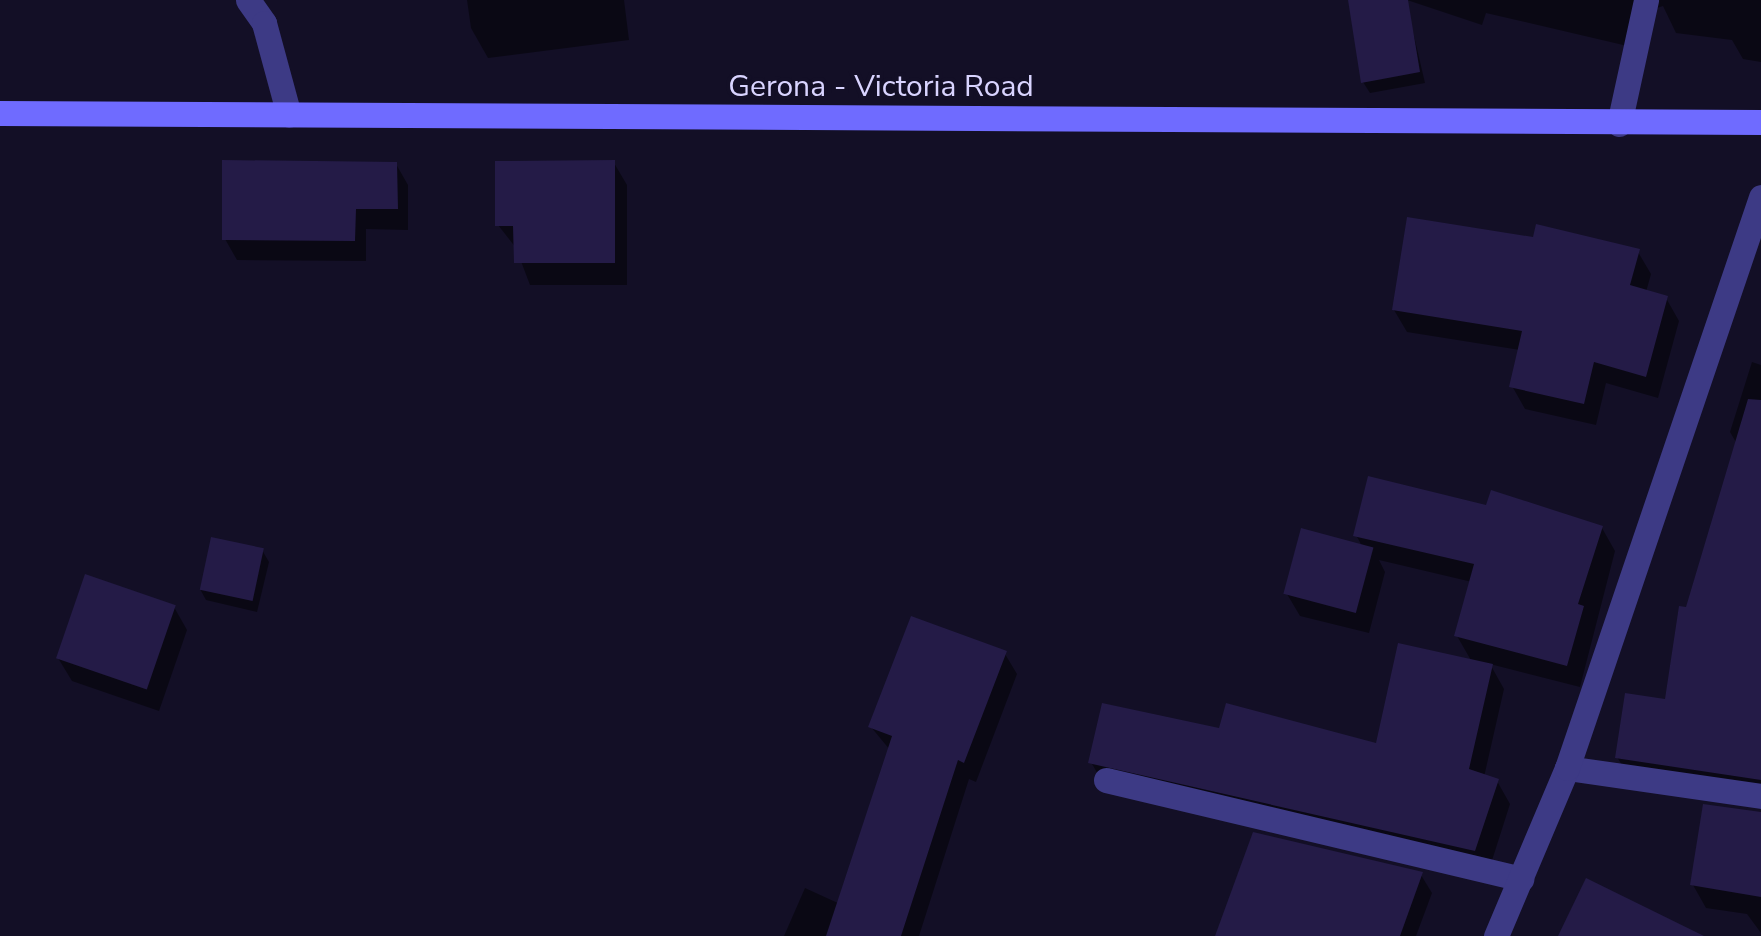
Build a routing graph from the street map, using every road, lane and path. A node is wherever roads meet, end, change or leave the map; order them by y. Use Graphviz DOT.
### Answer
graph roads {
  1 [pos="248,0"];
  2 [pos="1646,0"];
  3 [pos="0,112"];
  4 [pos="289,115"];
  5 [pos="1761,122"];
  6 [pos="1619,124"];
  7 [pos="1761,197"];
  8 [pos="1568,768"];
  9 [pos="1106,780"];
  10 [pos="1761,796"];
  11 [pos="1521,879"];
  12 [pos="1496,936"];
  1 -- 4 [label="street"];
  2 -- 6 [label="street"];
  3 -- 4 [label="main road, Gerona - Victoria Road"];
  4 -- 6 [label="main road, Gerona - Victoria Road"];
  5 -- 6 [label="main road, Gerona - Victoria Road"];
  7 -- 8 [label="street"];
  8 -- 10 [label="street"];
  8 -- 11 [label="street"];
  9 -- 11 [label="street"];
  11 -- 12 [label="street"];
}
